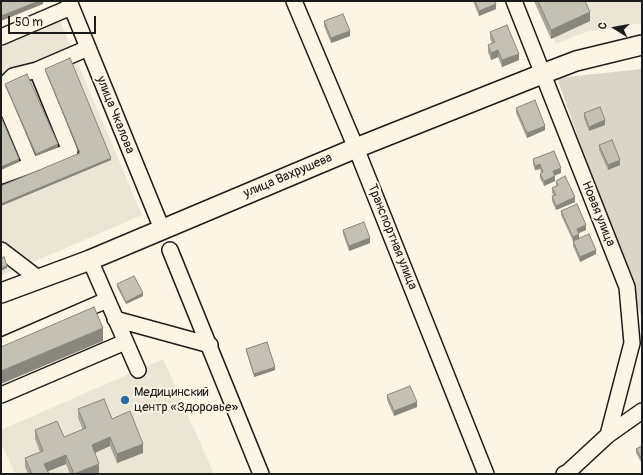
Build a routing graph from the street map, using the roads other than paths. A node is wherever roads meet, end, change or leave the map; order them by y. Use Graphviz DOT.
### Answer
graph roads {
  1 [pos="294,1"];
  2 [pos="514,1"];
  3 [pos="70,4"];
  4 [pos="1,37"];
  5 [pos="642,45"];
  6 [pos="88,48"];
  7 [pos="37,70"];
  8 [pos="542,74"];
  9 [pos="1,88"];
  10 [pos="1,94"];
  11 [pos="356,148"];
  12 [pos="31,165"];
  13 [pos="1,176"];
  14 [pos="162,229"];
  15 [pos="1,250"];
  16 [pos="170,250"];
  17 [pos="90,260"];
  18 [pos="39,279"];
  19 [pos="1,293"];
  20 [pos="107,300"];
  21 [pos="115,319"];
  22 [pos="125,342"];
  23 [pos="210,345"];
  24 [pos="1,346"];
  25 [pos="138,370"];
  26 [pos="1,395"];
  27 [pos="642,411"];
  28 [pos="608,435"];
  29 [pos="261,474"];
  30 [pos="486,474"];
  31 [pos="564,474"];
  1 -- 11 [label="street, Транспортная улица"];
  2 -- 8 [label="street, Новая улица"];
  3 -- 4 [label="street"];
  3 -- 6 [label="street, улица Чкалова"];
  5 -- 8 [label="main road, улица Вахрушева"];
  6 -- 7 [label="street"];
  6 -- 14 [label="street, улица Чкалова"];
  7 -- 9 [label="street"];
  7 -- 12 [label="street"];
  8 -- 11 [label="main road, улица Вахрушева"];
  8 -- 28 [label="street, Новая улица"];
  10 -- 12 [label="street"];
  11 -- 14 [label="main road, улица Вахрушева"];
  11 -- 30 [label="street, Транспортная улица"];
  12 -- 13 [label="street"];
  14 -- 17 [label="main road, улица Вахрушева"];
  15 -- 18 [label="street"];
  16 -- 23 [label="street"];
  17 -- 18 [label="main road, улица Вахрушева"];
  17 -- 20 [label="street"];
  18 -- 19 [label="main road, улица Вахрушева"];
  20 -- 21 [label="street"];
  20 -- 24 [label="street"];
  21 -- 22 [label="street"];
  21 -- 23 [label="street"];
  22 -- 25 [label="street"];
  22 -- 26 [label="street"];
  23 -- 29 [label="street"];
  27 -- 28 [label="street"];
  28 -- 31 [label="street"];
}
